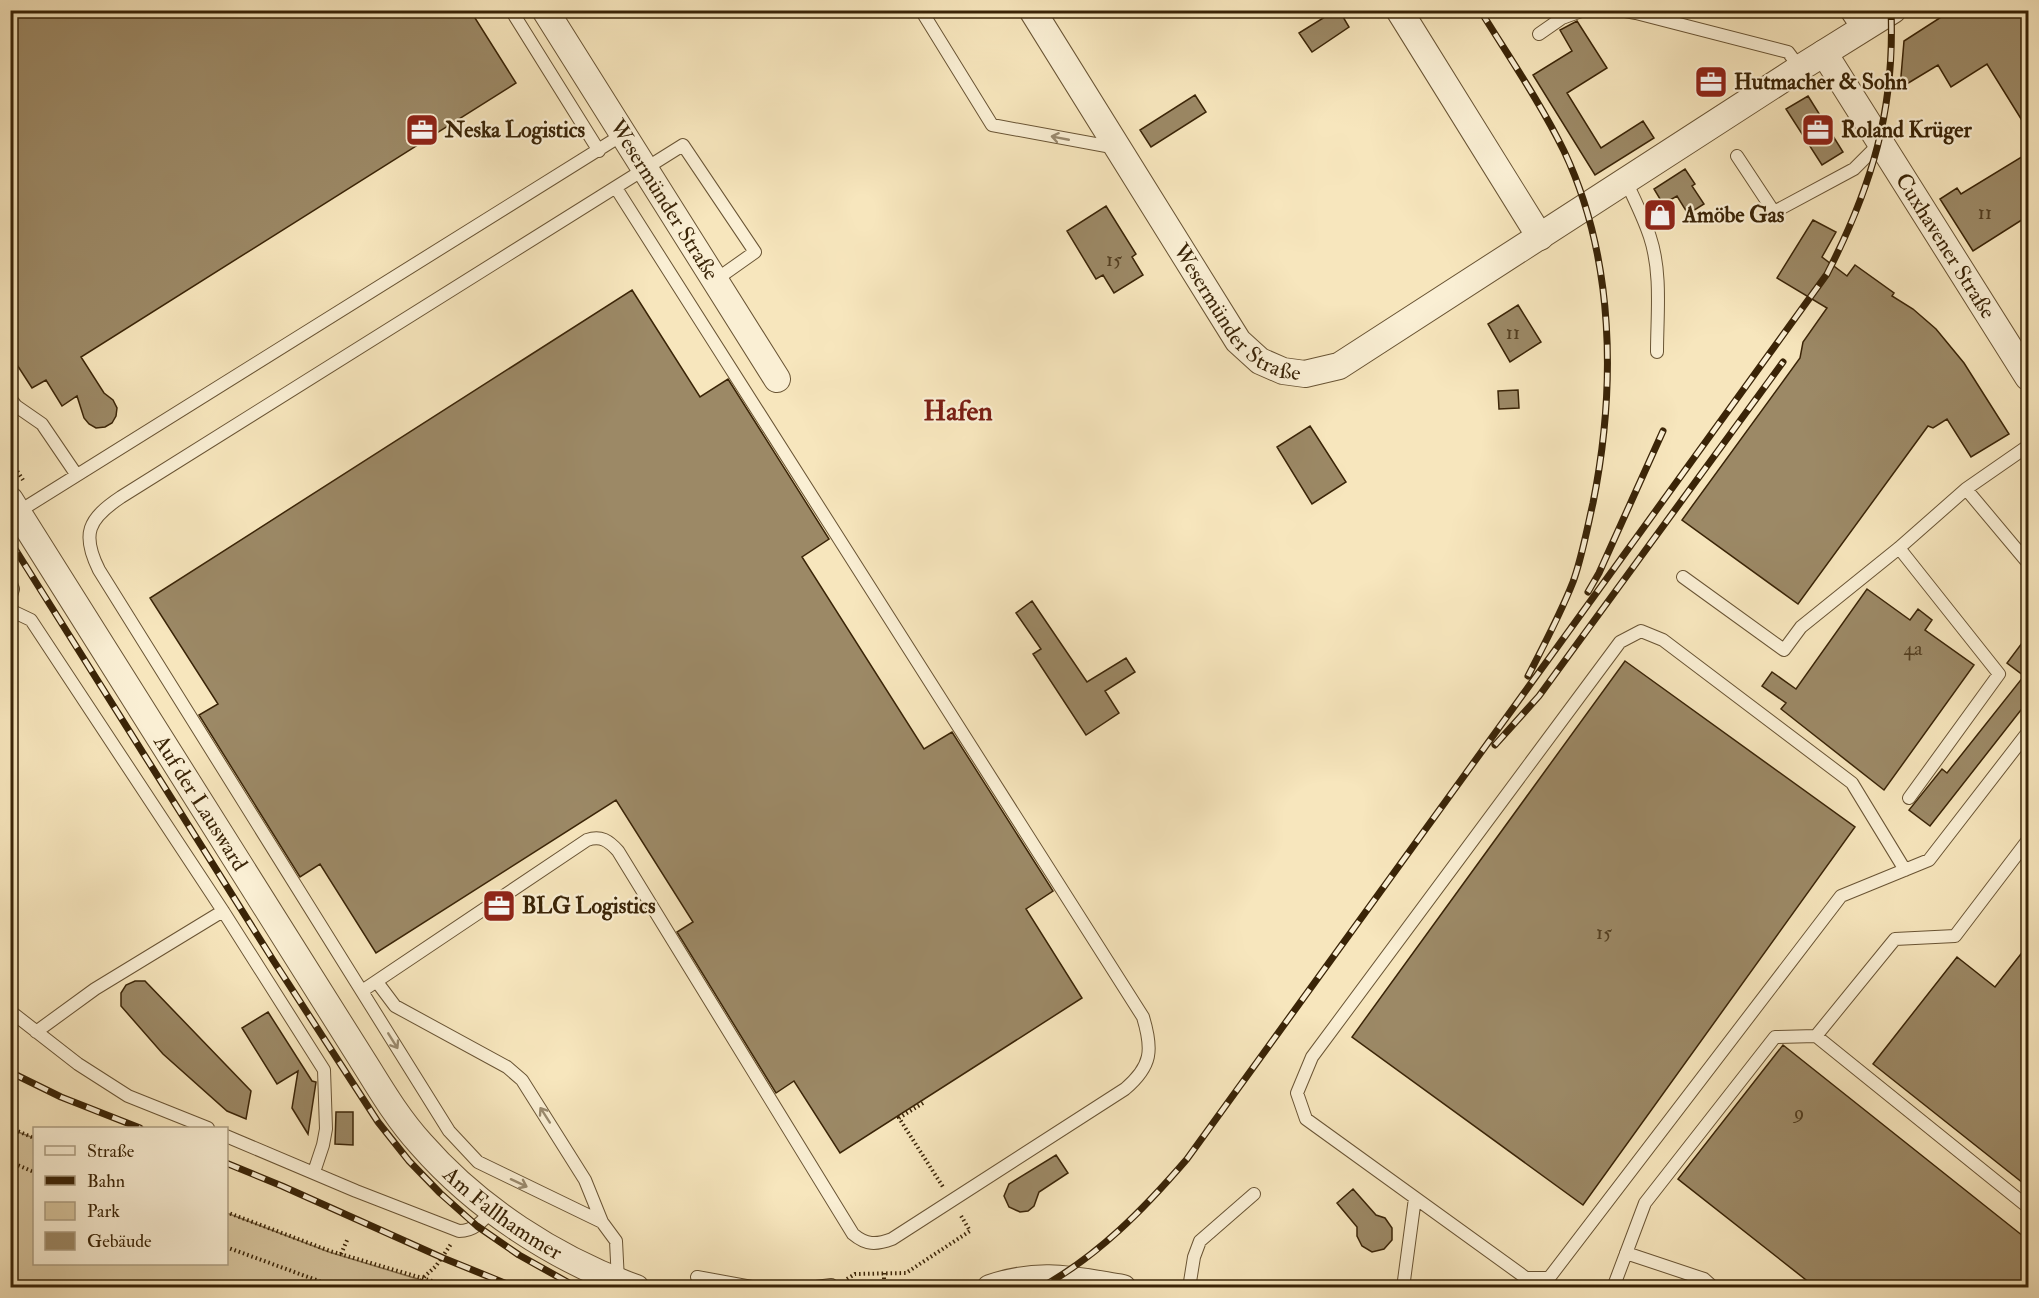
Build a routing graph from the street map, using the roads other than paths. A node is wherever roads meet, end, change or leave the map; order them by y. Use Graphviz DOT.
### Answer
graph roads {
  1 [pos="511,10"];
  2 [pos="921,10"];
  3 [pos="1032,10"];
  4 [pos="1399,10"];
  5 [pos="1584,10"];
  6 [pos="1620,10"];
  7 [pos="1845,10"];
  8 [pos="1893,10"];
  9 [pos="552,13"];
  10 [pos="1859,32"];
  11 [pos="1539,34"];
  12 [pos="1824,53"];
  13 [pos="1800,68"];
  14 [pos="622,135"];
  15 [pos="1880,142"];
  16 [pos="1118,148"];
  17 [pos="599,151"];
  18 [pos="1737,156"];
  19 [pos="644,170"];
  20 [pos="1626,182"];
  21 [pos="616,188"];
  22 [pos="1540,237"];
  23 [pos="714,281"];
  24 [pos="1657,352"];
  25 [pos="2028,377"];
  26 [pos="777,379"];
  27 [pos="10,398"];
  28 [pos="2028,446"];
  29 [pos="76,474"];
  30 [pos="1966,489"];
  31 [pos="14,506"];
  32 [pos="1899,548"];
  33 [pos="2028,563"];
  34 [pos="1683,577"];
  35 [pos="10,581"];
  36 [pos="10,599"];
  37 [pos="10,610"];
  38 [pos="2028,732"];
  39 [pos="1909,798"];
  40 [pos="2028,840"];
  41 [pos="1905,870"];
  42 [pos="223,911"];
  43 [pos="377,982"];
  44 [pos="362,991"];
  45 [pos="10,1011"];
  46 [pos="36,1032"];
  47 [pos="1816,1036"];
  48 [pos="392,1106"];
  49 [pos="206,1127"];
  50 [pos="228,1137"];
  51 [pos="314,1172"];
  52 [pos="1254,1194"];
  53 [pos="1415,1198"];
  54 [pos="2028,1207"];
  55 [pos="492,1210"];
  56 [pos="602,1222"];
  57 [pos="1626,1253"];
  58 [pos="697,1277"];
  59 [pos="627,1284"];
  60 [pos="758,1287"];
  61 [pos="809,1287"];
  62 [pos="832,1287"];
  63 [pos="990,1287"];
  64 [pos="1123,1287"];
  65 [pos="1189,1287"];
  66 [pos="1403,1287"];
  67 [pos="1613,1287"];
  68 [pos="1714,1287"];
  1 -- 17 [label="lane"];
  16 -- 2 [label="lane, one-way"];
  3 -- 16 [label="street, Wesermünder Straße"];
  4 -- 22 [label="street"];
  5 -- 11 [label="lane"];
  6 -- 13 [label="lane"];
  7 -- 10 [label="lane"];
  8 -- 10 [label="street, Wesermünder Straße"];
  9 -- 14 [label="street, Wesermünder Straße"];
  10 -- 12 [label="street, Wesermünder Straße"];
  12 -- 13 [label="street, Wesermünder Straße"];
  12 -- 15 [label="street, Cuxhavener Straße"];
  13 -- 20 [label="street, Wesermünder Straße"];
  14 -- 17 [label="lane"];
  14 -- 19 [label="street, Wesermünder Straße"];
  15 -- 18 [label="lane"];
  15 -- 25 [label="street, Cuxhavener Straße"];
  16 -- 22 [label="street, Wesermünder Straße"];
  17 -- 29 [label="lane"];
  19 -- 21 [label="lane"];
  19 -- 23 [label="street, Wesermünder Straße"];
  19 -- 23 [label="lane"];
  20 -- 22 [label="street, Wesermünder Straße"];
  20 -- 24 [label="lane"];
  21 -- 43 [label="lane"];
  21 -- 44 [label="lane"];
  23 -- 26 [label="street, Wesermünder Straße"];
  27 -- 29 [label="lane"];
  28 -- 30 [label="lane"];
  29 -- 31 [label="lane"];
  30 -- 32 [label="lane"];
  30 -- 33 [label="lane"];
  31 -- 48 [label="street, Auf der Lausward"];
  32 -- 34 [label="lane"];
  32 -- 39 [label="lane"];
  35 -- 36 [label="lane"];
  37 -- 42 [label="lane"];
  38 -- 41 [label="lane"];
  40 -- 47 [label="lane"];
  41 -- 53 [label="lane"];
  41 -- 53 [label="lane"];
  42 -- 46 [label="lane"];
  42 -- 51 [label="lane"];
  43 -- 44 [label="lane"];
  56 -- 43 [label="lane, one-way"];
  44 -- 56 [label="lane, one-way"];
  45 -- 46 [label="lane"];
  46 -- 49 [label="lane"];
  47 -- 54 [label="lane"];
  47 -- 57 [label="lane"];
  48 -- 55 [label="street, Am Fallhammer"];
  50 -- 51 [label="lane"];
  51 -- 55 [label="lane"];
  52 -- 65 [label="lane"];
  53 -- 66 [label="lane"];
  55 -- 59 [label="street, Am Fallhammer"];
  56 -- 59 [label="lane"];
  57 -- 67 [label="lane"];
  57 -- 68 [label="lane"];
  58 -- 60 [label="lane"];
  61 -- 62 [label="lane"];
  63 -- 64 [label="street"];
}
